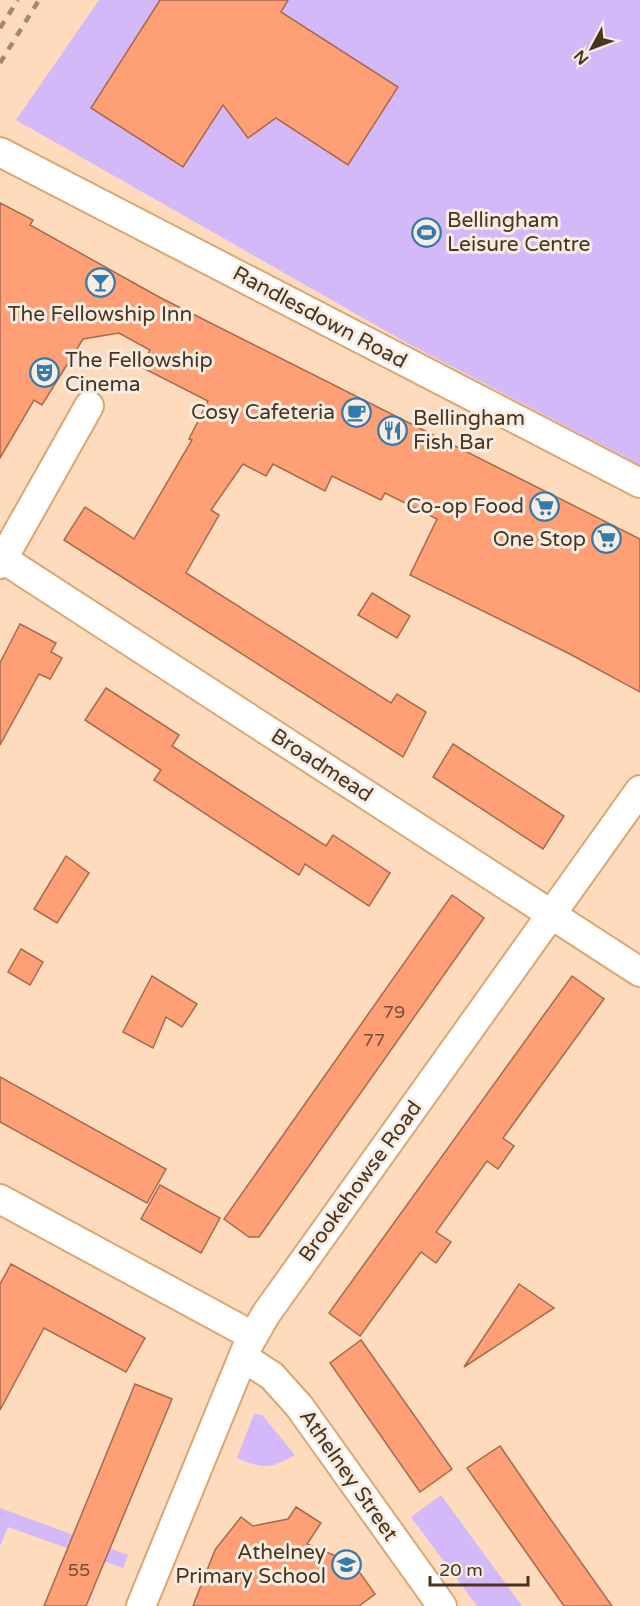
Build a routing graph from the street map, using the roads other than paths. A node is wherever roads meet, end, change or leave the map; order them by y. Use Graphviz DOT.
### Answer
graph roads {
  1 [pos="0,152"];
  2 [pos="89,406"];
  3 [pos="640,483"];
  4 [pos="1,562"];
  5 [pos="640,790"];
  6 [pos="551,913"];
  7 [pos="640,972"];
  8 [pos="0,1198"];
  9 [pos="248,1347"];
  10 [pos="141,1606"];
  11 [pos="442,1606"];
  1 -- 3 [label="street, Randlesdown Road"];
  2 -- 4 [label="street"];
  4 -- 6 [label="street, Broadmead"];
  5 -- 6 [label="street, Brookehowse Road"];
  6 -- 7 [label="street, Broadmead"];
  6 -- 9 [label="street, Brookehowse Road"];
  8 -- 9 [label="street, Athelney Street"];
  9 -- 10 [label="street, Brookehowse Road"];
  9 -- 11 [label="street, Athelney Street"];
}
